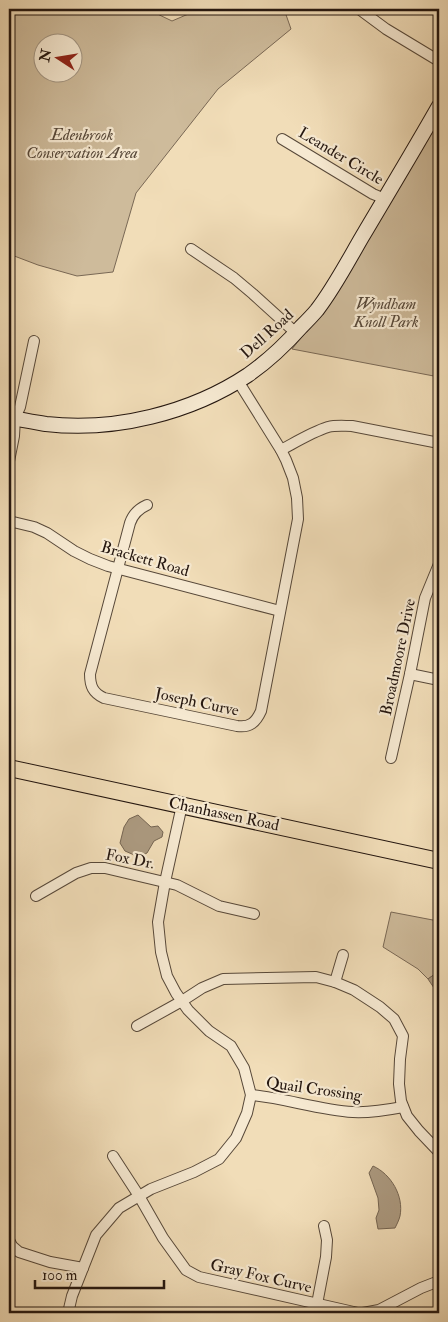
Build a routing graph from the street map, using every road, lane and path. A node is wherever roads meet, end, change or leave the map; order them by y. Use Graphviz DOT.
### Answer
graph roads {
  1 [pos="359,9"];
  2 [pos="439,61"];
  3 [pos="439,106"];
  4 [pos="282,139"];
  5 [pos="385,199"];
  6 [pos="191,249"];
  7 [pos="296,333"];
  8 [pos="34,341"];
  9 [pos="238,381"];
  10 [pos="12,418"];
  11 [pos="439,444"];
  12 [pos="281,450"];
  13 [pos="9,461"];
  14 [pos="147,504"];
  15 [pos="9,521"];
  16 [pos="439,564"];
  17 [pos="118,568"];
  18 [pos="280,611"];
  19 [pos="410,674"];
  20 [pos="439,680"];
  21 [pos="391,758"];
  22 [pos="9,768"];
  23 [pos="182,805"];
  24 [pos="439,862"];
  25 [pos="165,882"];
  26 [pos="36,896"];
  27 [pos="254,914"];
  28 [pos="343,955"];
  29 [pos="335,982"];
  30 [pos="182,1001"];
  31 [pos="137,1026"];
  32 [pos="251,1094"];
  33 [pos="403,1107"];
  34 [pos="439,1152"];
  35 [pos="113,1156"];
  36 [pos="139,1196"];
  37 [pos="324,1226"];
  38 [pos="9,1240"];
  39 [pos="83,1268"];
  40 [pos="439,1281"];
  41 [pos="317,1304"];
  42 [pos="68,1313"];
  43 [pos="358,1313"];
  44 [pos="364,1313"];
  1 -- 2 [label="street"];
  3 -- 5 [label="street, Dell Road"];
  4 -- 5 [label="street, Leander Circle"];
  5 -- 7 [label="street, Dell Road"];
  6 -- 7 [label="street"];
  7 -- 9 [label="street, Dell Road"];
  8 -- 10 [label="street"];
  9 -- 10 [label="street, Dell Road"];
  9 -- 12 [label="street, Joseph Curve"];
  10 -- 13 [label="street"];
  11 -- 12 [label="street"];
  12 -- 18 [label="street, Joseph Curve"];
  14 -- 17 [label="street, Joseph Curve"];
  15 -- 17 [label="street, Brackett Road"];
  16 -- 19 [label="street, Broadmoore Drive"];
  17 -- 18 [label="street, Brackett Road"];
  17 -- 18 [label="street, Joseph Curve"];
  19 -- 20 [label="street"];
  19 -- 21 [label="street, Broadmoore Drive"];
  22 -- 23 [label="main road, Chanhassen Road"];
  23 -- 24 [label="main road, Chanhassen Road"];
  23 -- 25 [label="street"];
  25 -- 26 [label="street, Fox Dr."];
  25 -- 27 [label="street, Fox Dr."];
  25 -- 30 [label="street"];
  28 -- 29 [label="street"];
  29 -- 30 [label="street"];
  29 -- 33 [label="street"];
  30 -- 31 [label="street"];
  30 -- 32 [label="street"];
  32 -- 33 [label="street, Quail Crossing"];
  32 -- 36 [label="street"];
  33 -- 34 [label="street"];
  35 -- 36 [label="street, Gray Fox Curve"];
  36 -- 39 [label="street"];
  36 -- 41 [label="street, Gray Fox Curve"];
  37 -- 41 [label="street"];
  38 -- 39 [label="street"];
  39 -- 42 [label="street"];
  40 -- 44 [label="street"];
  41 -- 43 [label="street, Gray Fox Curve"];
}
